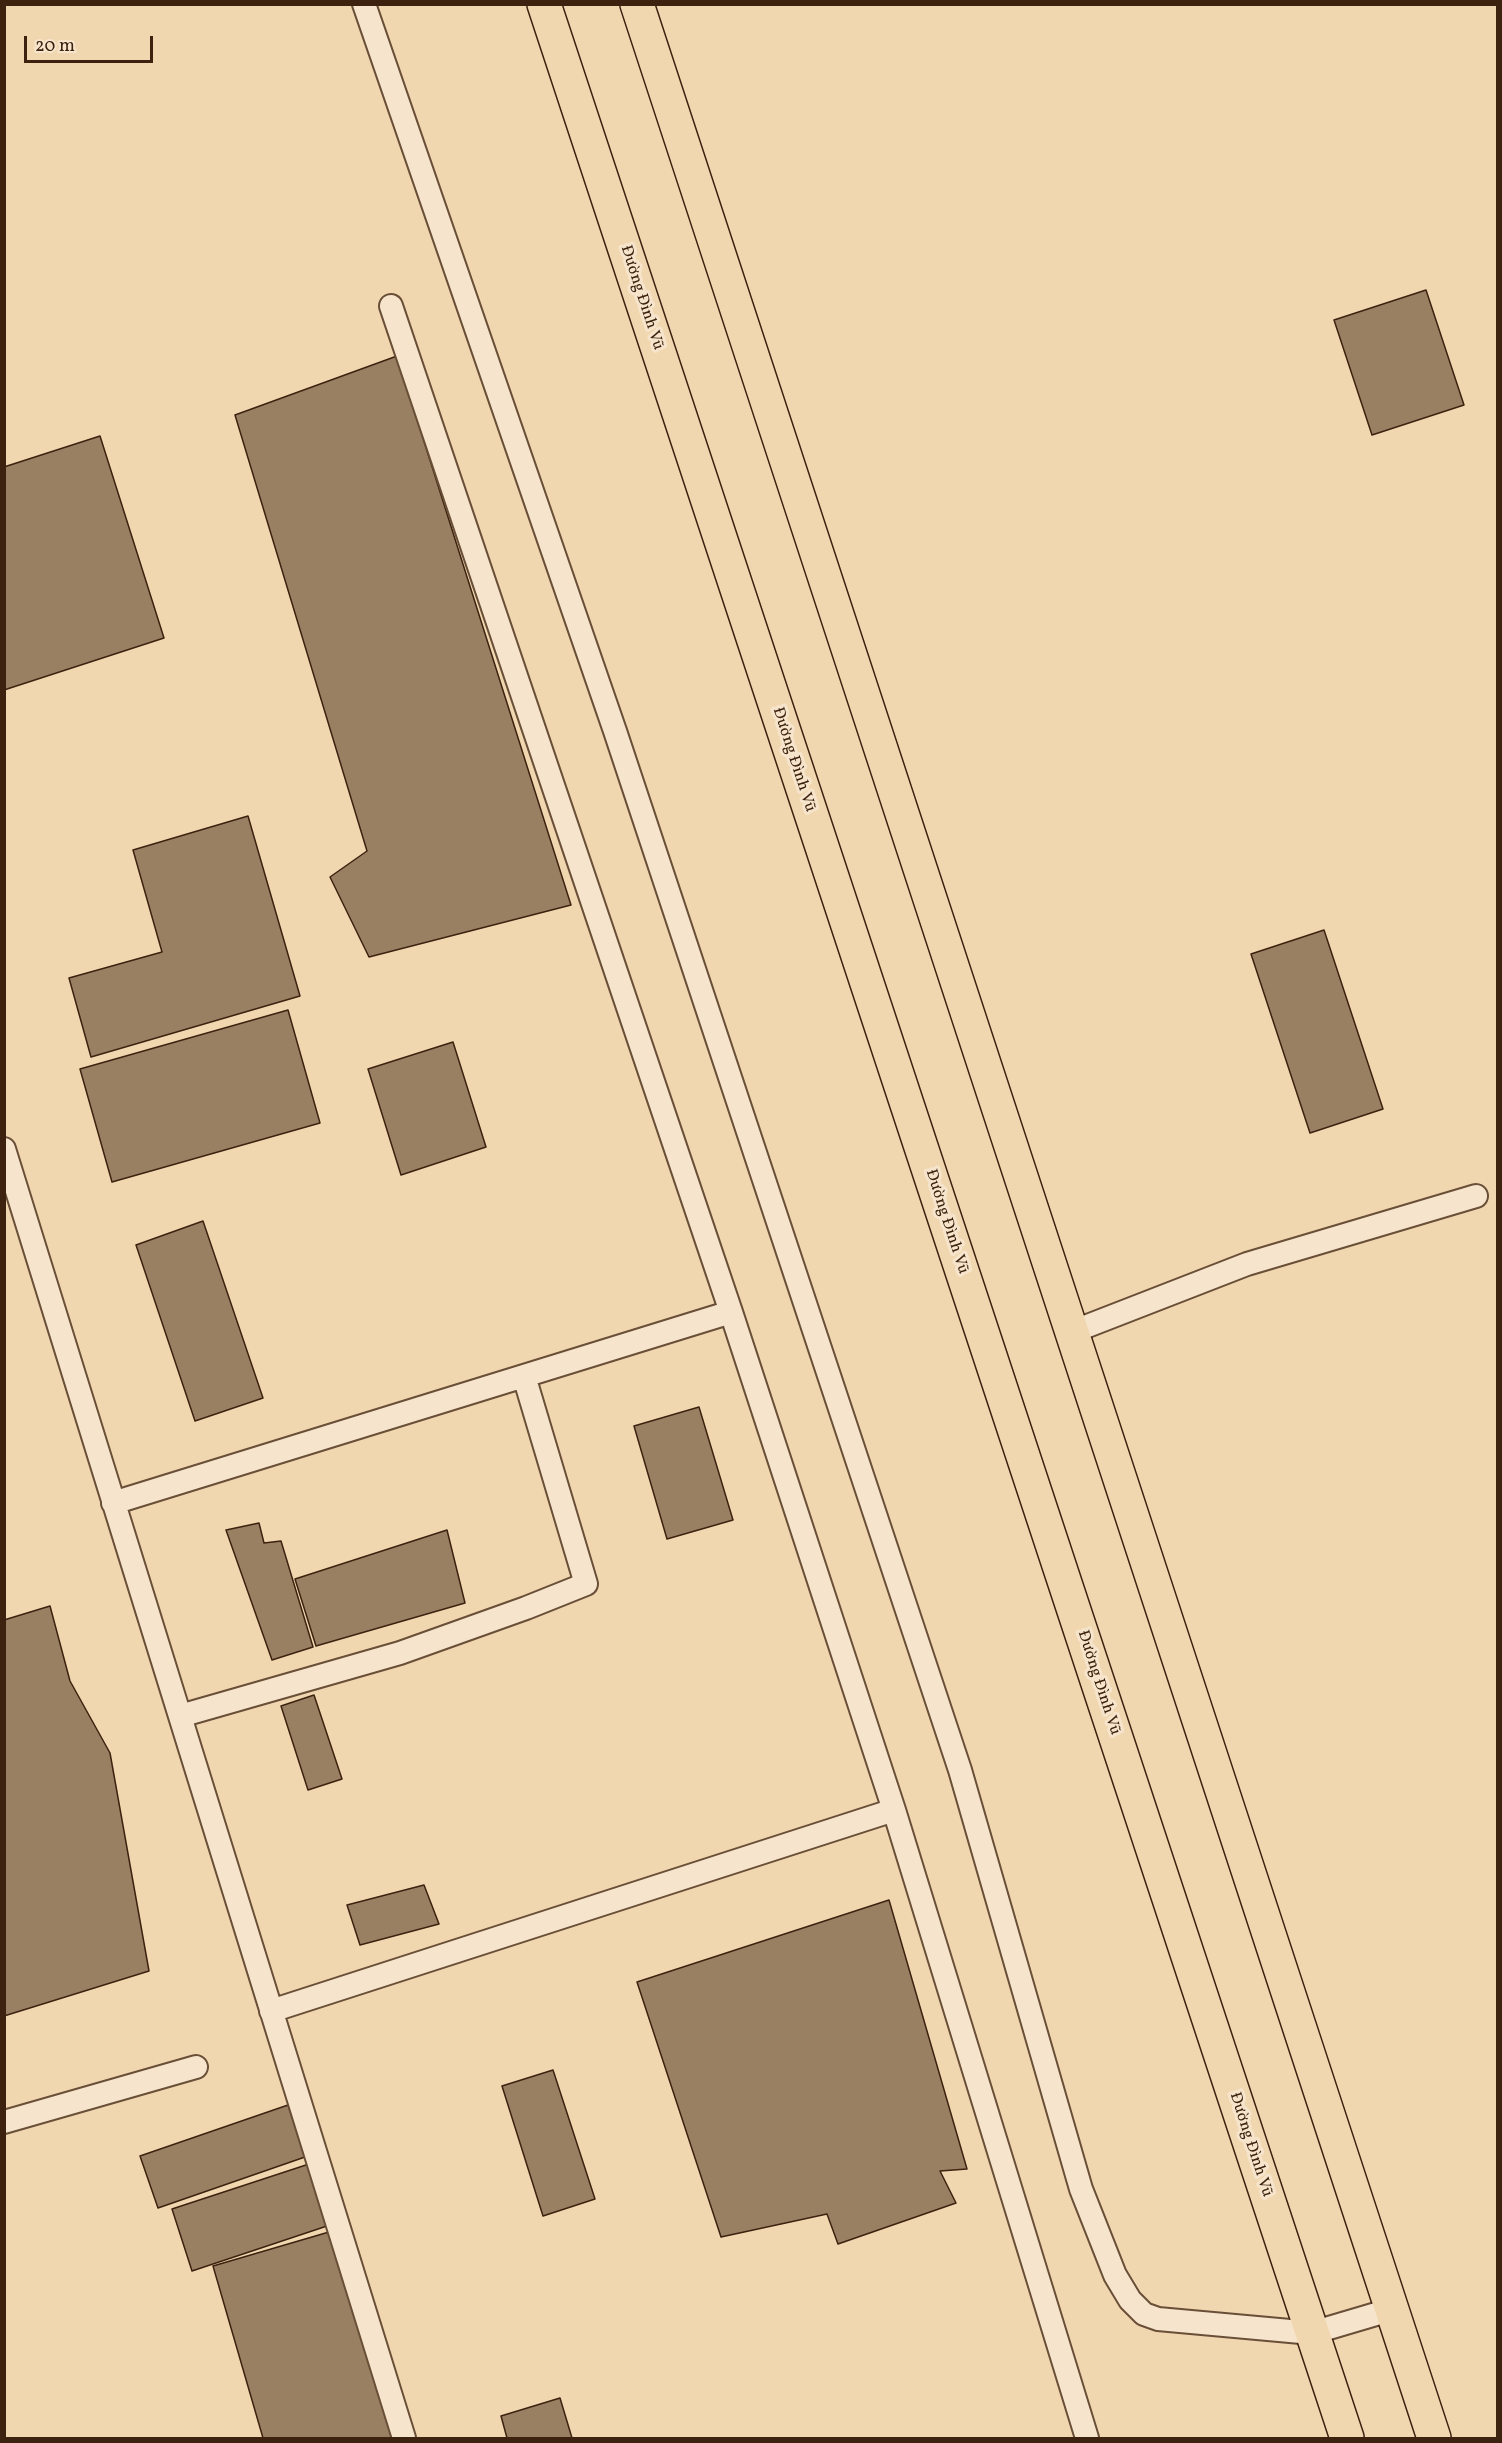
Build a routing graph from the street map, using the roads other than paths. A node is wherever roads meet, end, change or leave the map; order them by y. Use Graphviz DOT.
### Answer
graph roads {
  1 [pos="364,4"];
  2 [pos="544,4"];
  3 [pos="637,4"];
  4 [pos="391,306"];
  5 [pos="4,1149"];
  6 [pos="1476,1196"];
  7 [pos="731,1312"];
  8 [pos="1072,1332"];
  9 [pos="524,1376"];
  10 [pos="113,1503"];
  11 [pos="180,1716"];
  12 [pos="894,1810"];
  13 [pos="271,2011"];
  14 [pos="196,2067"];
  15 [pos="4,2122"];
  16 [pos="1393,2309"];
  17 [pos="1312,2333"];
  18 [pos="404,2439"];
  19 [pos="1087,2439"];
  20 [pos="1347,2439"];
  21 [pos="1434,2439"];
  1 -- 17 [label="lane"];
  2 -- 17 [label="highway, Đường Đình Vũ"];
  3 -- 8 [label="highway"];
  4 -- 7 [label="lane"];
  5 -- 10 [label="lane"];
  6 -- 8 [label="lane"];
  7 -- 9 [label="lane"];
  7 -- 12 [label="lane"];
  8 -- 16 [label="highway"];
  9 -- 10 [label="lane"];
  9 -- 11 [label="lane"];
  10 -- 11 [label="lane"];
  11 -- 13 [label="lane"];
  12 -- 13 [label="lane"];
  12 -- 19 [label="lane"];
  13 -- 18 [label="lane"];
  14 -- 15 [label="lane"];
  16 -- 17 [label="lane"];
  16 -- 21 [label="highway"];
  17 -- 20 [label="highway, Đường Đình Vũ"];
}
